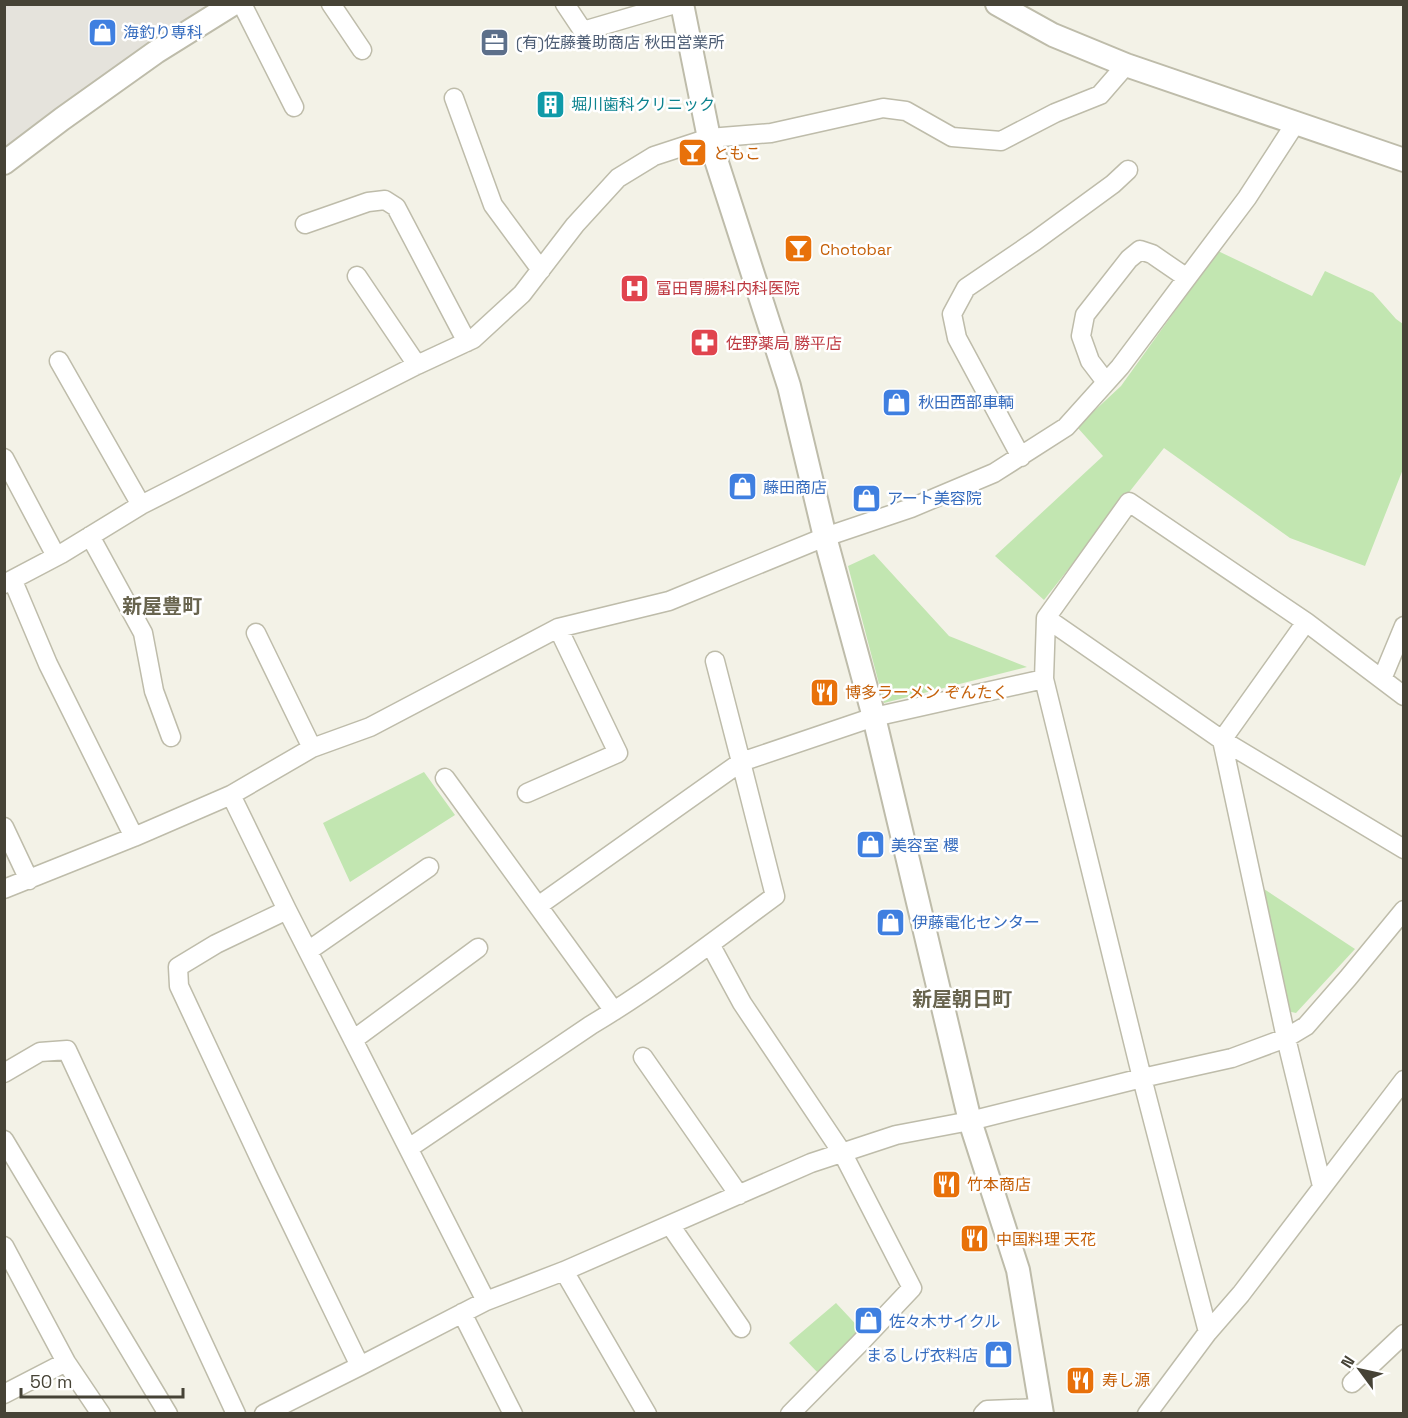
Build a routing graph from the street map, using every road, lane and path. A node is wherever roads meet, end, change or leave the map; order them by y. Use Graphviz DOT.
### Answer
graph roads {
  1 [pos="233,4"];
  2 [pos="242,4"];
  3 [pos="331,4"];
  4 [pos="565,4"];
  5 [pos="675,4"];
  6 [pos="682,4"];
  7 [pos="997,4"];
  8 [pos="362,50"];
  9 [pos="1126,65"];
  10 [pos="454,98"];
  11 [pos="294,107"];
  12 [pos="1295,124"];
  13 [pos="709,138"];
  14 [pos="1404,160"];
  15 [pos="4,163"];
  16 [pos="1128,171"];
  17 [pos="305,224"];
  18 [pos="541,270"];
  19 [pos="357,276"];
  20 [pos="1187,278"];
  21 [pos="467,342"];
  22 [pos="59,361"];
  23 [pos="417,365"];
  24 [pos="1106,382"];
  25 [pos="1021,456"];
  26 [pos="4,458"];
  27 [pos="141,505"];
  28 [pos="90,536"];
  29 [pos="825,537"];
  30 [pos="56,556"];
  31 [pos="9,582"];
  32 [pos="1046,618"];
  33 [pos="1306,622"];
  34 [pos="1404,626"];
  35 [pos="558,628"];
  36 [pos="256,633"];
  37 [pos="715,661"];
  38 [pos="1044,679"];
  39 [pos="1382,679"];
  40 [pos="1404,696"];
  41 [pos="874,717"];
  42 [pos="171,737"];
  43 [pos="1222,740"];
  44 [pos="312,748"];
  45 [pos="741,762"];
  46 [pos="445,778"];
  47 [pos="527,793"];
  48 [pos="231,795"];
  49 [pos="4,827"];
  50 [pos="134,837"];
  51 [pos="1404,849"];
  52 [pos="429,867"];
  53 [pos="29,880"];
  54 [pos="4,889"];
  55 [pos="538,906"];
  56 [pos="287,910"];
  57 [pos="1404,910"];
  58 [pos="710,944"];
  59 [pos="478,948"];
  60 [pos="308,951"];
  61 [pos="614,1011"];
  62 [pos="1286,1038"];
  63 [pos="353,1040"];
  64 [pos="643,1057"];
  65 [pos="4,1073"];
  66 [pos="1142,1078"];
  67 [pos="1404,1080"];
  68 [pos="970,1121"];
  69 [pos="4,1140"];
  70 [pos="409,1148"];
  71 [pos="843,1154"];
  72 [pos="1322,1186"];
  73 [pos="739,1195"];
  74 [pos="670,1225"];
  75 [pos="4,1246"];
  76 [pos="564,1271"];
  77 [pos="486,1301"];
  78 [pos="462,1313"];
  79 [pos="741,1328"];
  80 [pos="1208,1332"];
  81 [pos="1404,1334"];
  82 [pos="66,1362"];
  83 [pos="360,1366"];
  84 [pos="1352,1383"];
  85 [pos="4,1394"];
  86 [pos="1042,1411"];
  87 [pos="101,1413"];
  88 [pos="168,1413"];
  89 [pos="236,1413"];
  90 [pos="264,1413"];
  91 [pos="513,1413"];
  92 [pos="647,1413"];
  93 [pos="790,1413"];
  94 [pos="983,1413"];
  95 [pos="1147,1413"];
  1 -- 15 [label="street"];
  2 -- 11 [label="street"];
  3 -- 8 [label="street"];
  4 -- 5 [label="street"];
  6 -- 13 [label="street"];
  7 -- 9 [label="street"];
  9 -- 12 [label="street"];
  9 -- 13 [label="street"];
  10 -- 18 [label="street"];
  12 -- 14 [label="street"];
  12 -- 20 [label="street"];
  13 -- 18 [label="street"];
  13 -- 29 [label="street"];
  16 -- 25 [label="street"];
  17 -- 21 [label="street"];
  18 -- 21 [label="street"];
  19 -- 23 [label="street"];
  20 -- 24 [label="street"];
  20 -- 24 [label="street"];
  21 -- 23 [label="street"];
  22 -- 27 [label="street"];
  23 -- 27 [label="street"];
  24 -- 25 [label="street"];
  25 -- 29 [label="street"];
  26 -- 30 [label="street"];
  27 -- 28 [label="street"];
  28 -- 30 [label="street"];
  28 -- 42 [label="street"];
  29 -- 35 [label="street"];
  29 -- 41 [label="street"];
  30 -- 31 [label="street"];
  31 -- 50 [label="street"];
  32 -- 33 [label="street"];
  32 -- 38 [label="street"];
  32 -- 43 [label="street"];
  33 -- 39 [label="street"];
  33 -- 43 [label="street"];
  34 -- 39 [label="street"];
  35 -- 44 [label="street"];
  35 -- 47 [label="street"];
  36 -- 44 [label="street"];
  37 -- 45 [label="street"];
  38 -- 41 [label="street"];
  38 -- 66 [label="street"];
  39 -- 40 [label="street"];
  41 -- 45 [label="street"];
  41 -- 68 [label="street"];
  43 -- 51 [label="street"];
  43 -- 62 [label="street"];
  44 -- 48 [label="street"];
  45 -- 55 [label="street"];
  45 -- 58 [label="street"];
  46 -- 55 [label="street"];
  48 -- 50 [label="street"];
  48 -- 56 [label="street"];
  49 -- 53 [label="street"];
  50 -- 53 [label="street"];
  52 -- 60 [label="street"];
  53 -- 54 [label="street"];
  55 -- 61 [label="street"];
  56 -- 60 [label="street"];
  56 -- 83 [label="street"];
  57 -- 62 [label="street"];
  58 -- 61 [label="street"];
  58 -- 71 [label="street"];
  59 -- 63 [label="street"];
  60 -- 63 [label="street"];
  61 -- 70 [label="street"];
  62 -- 66 [label="street"];
  62 -- 72 [label="street"];
  63 -- 70 [label="street"];
  64 -- 73 [label="street"];
  65 -- 89 [label="street"];
  66 -- 68 [label="street"];
  66 -- 80 [label="street"];
  67 -- 72 [label="street"];
  68 -- 71 [label="street"];
  68 -- 86 [label="street"];
  69 -- 88 [label="street"];
  70 -- 77 [label="street"];
  71 -- 73 [label="street"];
  71 -- 93 [label="street"];
  72 -- 80 [label="street"];
  73 -- 74 [label="street"];
  74 -- 76 [label="street"];
  74 -- 79 [label="street"];
  75 -- 82 [label="street"];
  76 -- 77 [label="street"];
  76 -- 92 [label="street"];
  77 -- 78 [label="street"];
  78 -- 83 [label="street"];
  78 -- 91 [label="street"];
  80 -- 95 [label="street"];
  81 -- 84 [label="street"];
  82 -- 85 [label="street"];
  82 -- 87 [label="street"];
  83 -- 90 [label="street"];
  86 -- 94 [label="street"];
}
